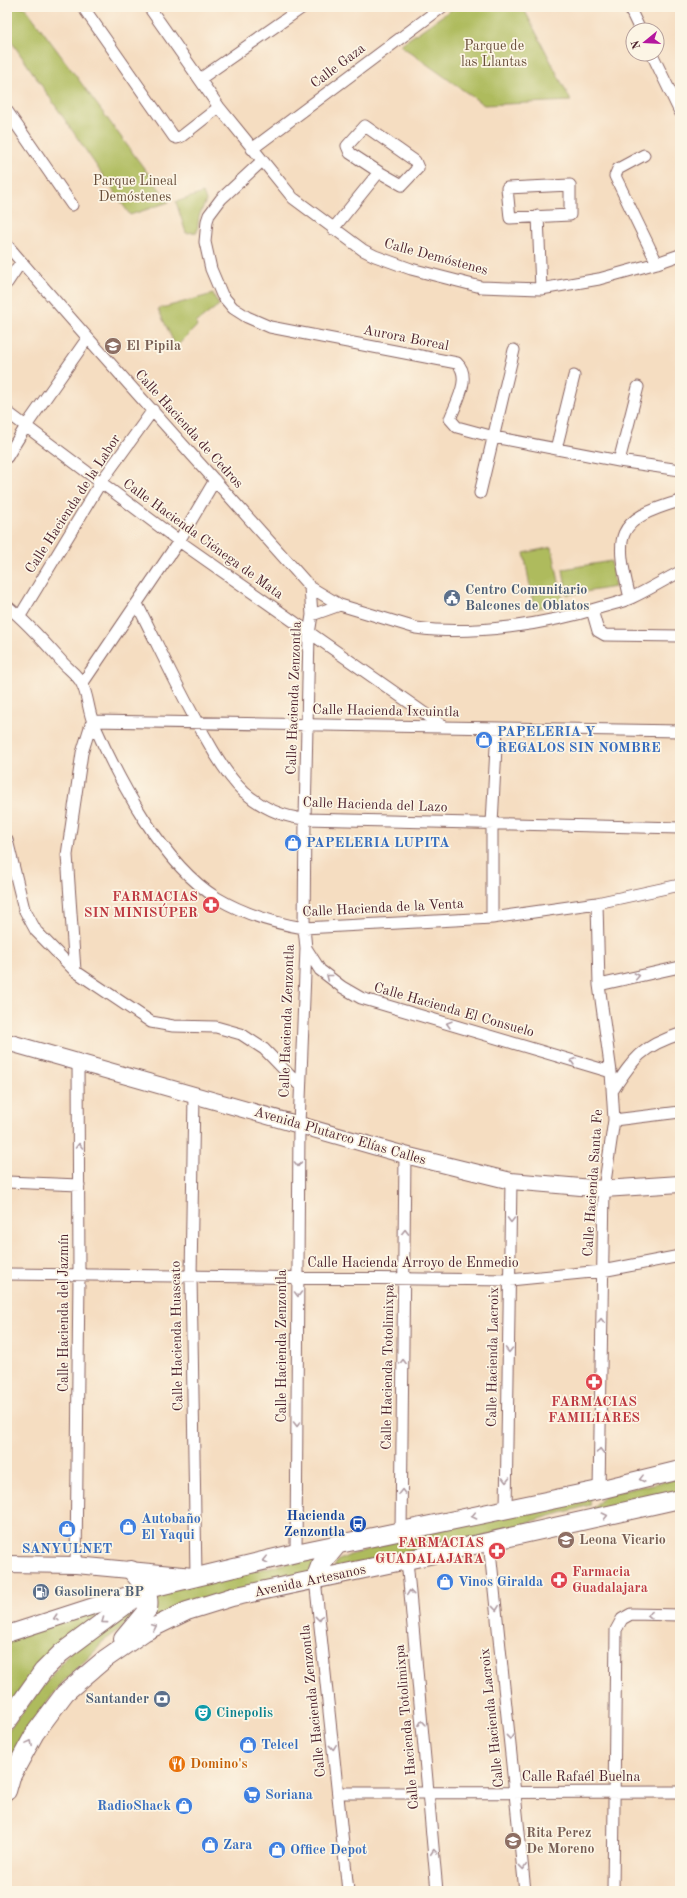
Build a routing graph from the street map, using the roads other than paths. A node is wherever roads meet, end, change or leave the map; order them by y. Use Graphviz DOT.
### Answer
graph roads {
  1 [pos="83,7"];
  2 [pos="149,7"];
  3 [pos="304,7"];
  4 [pos="442,7"];
  5 [pos="629,7"];
  6 [pos="636,22"];
  7 [pos="656,62"];
  8 [pos="200,79"];
  9 [pos="219,107"];
  10 [pos="7,111"];
  11 [pos="680,112"];
  12 [pos="252,149"];
  13 [pos="644,155"];
  14 [pos="262,161"];
  15 [pos="379,172"];
  16 [pos="72,205"];
  17 [pos="538,216"];
  18 [pos="333,229"];
  19 [pos="7,245"];
  20 [pos="680,255"];
  21 [pos="21,262"];
  22 [pos="657,263"];
  23 [pos="7,283"];
  24 [pos="541,289"];
  25 [pos="87,338"];
  26 [pos="514,350"];
  27 [pos="574,376"];
  28 [pos="638,388"];
  29 [pos="153,410"];
  30 [pos="7,412"];
  31 [pos="26,426"];
  32 [pos="494,437"];
  33 [pos="556,449"];
  34 [pos="7,457"];
  35 [pos="618,461"];
  36 [pos="680,470"];
  37 [pos="215,480"];
  38 [pos="101,482"];
  39 [pos="480,493"];
  40 [pos="680,501"];
  41 [pos="179,541"];
  42 [pos="680,572"];
  43 [pos="310,587"];
  44 [pos="630,598"];
  45 [pos="137,604"];
  46 [pos="340,605"];
  47 [pos="7,606"];
  48 [pos="592,610"];
  49 [pos="312,615"];
  50 [pos="20,616"];
  51 [pos="309,634"];
  52 [pos="680,636"];
  53 [pos="82,684"];
  54 [pos="92,721"];
  55 [pos="196,722"];
  56 [pos="307,724"];
  57 [pos="444,727"];
  58 [pos="497,728"];
  59 [pos="680,731"];
  60 [pos="305,819"];
  61 [pos="492,824"];
  62 [pos="680,828"];
  63 [pos="7,840"];
  64 [pos="680,884"];
  65 [pos="597,903"];
  66 [pos="492,918"];
  67 [pos="304,928"];
  68 [pos="306,948"];
  69 [pos="680,967"];
  70 [pos="75,971"];
  71 [pos="599,985"];
  72 [pos="680,1034"];
  73 [pos="7,1042"];
  74 [pos="78,1062"];
  75 [pos="611,1072"];
  76 [pos="300,1086"];
  77 [pos="613,1090"];
  78 [pos="194,1095"];
  79 [pos="680,1112"];
  80 [pos="614,1120"];
  81 [pos="299,1125"];
  82 [pos="406,1155"];
  83 [pos="511,1181"];
  84 [pos="7,1182"];
  85 [pos="680,1184"];
  86 [pos="79,1185"];
  87 [pos="604,1190"];
  88 [pos="680,1256"];
  89 [pos="602,1272"];
  90 [pos="7,1274"];
  91 [pos="80,1275"];
  92 [pos="191,1276"];
  93 [pos="298,1277"];
  94 [pos="404,1278"];
  95 [pos="510,1280"];
  96 [pos="680,1470"];
  97 [pos="599,1490"];
  98 [pos="680,1499"];
  99 [pos="506,1509"];
  100 [pos="401,1531"];
  101 [pos="498,1540"];
  102 [pos="338,1544"];
  103 [pos="296,1553"];
  104 [pos="406,1560"];
  105 [pos="7,1564"];
  106 [pos="76,1565"];
  107 [pos="131,1570"];
  108 [pos="196,1576"];
  109 [pos="315,1579"];
  110 [pos="147,1590"];
  111 [pos="680,1616"];
  112 [pos="7,1634"];
  113 [pos="105,1659"];
  114 [pos="7,1722"];
  115 [pos="8,1781"];
  116 [pos="515,1792"];
  117 [pos="614,1792"];
  118 [pos="680,1792"];
  119 [pos="338,1793"];
  120 [pos="429,1793"];
  121 [pos="348,1891"];
  122 [pos="437,1891"];
  123 [pos="525,1891"];
  124 [pos="613,1891"];
  1 -- 9 [label="street"];
  2 -- 8 [label="street, Calle Demóstenes"];
  3 -- 8 [label="street"];
  4 -- 12 [label="street, Calle Gaza"];
  5 -- 6 [label="street"];
  7 -- 11 [label="street"];
  8 -- 9 [label="street, Calle Demóstenes"];
  9 -- 12 [label="street, Calle Demóstenes"];
  10 -- 16 [label="street"];
  12 -- 14 [label="street, Calle Demóstenes"];
  13 -- 22 [label="street"];
  14 -- 18 [label="street, Calle Demóstenes"];
  14 -- 32 [label="street, Aurora Boreal"];
  15 -- 15 [label="street"];
  15 -- 18 [label="street"];
  17 -- 17 [label="street"];
  17 -- 24 [label="street"];
  18 -- 24 [label="street, Calle Demóstenes"];
  19 -- 21 [label="street, Calle Hacienda de Cedros"];
  20 -- 22 [label="street, Calle Demóstenes"];
  21 -- 23 [label="street"];
  21 -- 25 [label="street, Calle Hacienda de Cedros"];
  22 -- 24 [label="street, Calle Demóstenes"];
  25 -- 29 [label="street, Calle Hacienda de Cedros"];
  25 -- 31 [label="street"];
  26 -- 32 [label="street"];
  27 -- 33 [label="street"];
  28 -- 35 [label="street"];
  29 -- 37 [label="street, Calle Hacienda de Cedros"];
  29 -- 38 [label="street, Calle Hacienda de la Labor"];
  30 -- 31 [label="street, Calle Hacienda Ciénega de Mata"];
  31 -- 34 [label="street"];
  31 -- 38 [label="street, Calle Hacienda Ciénega de Mata"];
  32 -- 33 [label="street, Aurora Boreal"];
  32 -- 39 [label="street"];
  33 -- 35 [label="street, Aurora Boreal"];
  35 -- 36 [label="street, Aurora Boreal"];
  37 -- 41 [label="street"];
  37 -- 43 [label="street, Calle Hacienda de Cedros"];
  38 -- 41 [label="street, Calle Hacienda Ciénega de Mata"];
  38 -- 50 [label="street, Calle Hacienda de la Labor"];
  40 -- 44 [label="street"];
  41 -- 45 [label="street"];
  41 -- 51 [label="street, Calle Hacienda Ciénega de Mata"];
  42 -- 44 [label="street, Calle Hacienda de Cedros"];
  43 -- 46 [label="street, Calle Hacienda de Cedros"];
  43 -- 49 [label="street, Calle Hacienda Zenzontla"];
  44 -- 48 [label="street, Calle Hacienda de Cedros"];
  45 -- 53 [label="street"];
  45 -- 55 [label="street, Calle Hacienda del Lazo"];
  46 -- 48 [label="street, Calle Hacienda de Cedros"];
  46 -- 49 [label="street"];
  47 -- 50 [label="street, Calle Hacienda de la Venta"];
  48 -- 52 [label="street"];
  49 -- 51 [label="street, Calle Hacienda Zenzontla"];
  50 -- 53 [label="street, Calle Hacienda de la Venta"];
  51 -- 56 [label="street, Calle Hacienda Zenzontla"];
  51 -- 57 [label="street, Calle Hacienda Ciénega de Mata"];
  53 -- 54 [label="street, Calle Hacienda de la Venta"];
  54 -- 55 [label="street, Calle Hacienda Ixcuintla"];
  54 -- 67 [label="street, Calle Hacienda de la Venta"];
  54 -- 70 [label="street"];
  55 -- 56 [label="street, Calle Hacienda Ixcuintla"];
  55 -- 60 [label="street, Calle Hacienda del Lazo"];
  56 -- 57 [label="street, Calle Hacienda Ixcuintla"];
  56 -- 60 [label="street, Calle Hacienda Zenzontla"];
  57 -- 58 [label="street, Calle Hacienda Ixcuintla"];
  58 -- 59 [label="street, Calle Hacienda Ixcuintla"];
  58 -- 61 [label="street"];
  60 -- 61 [label="street, Calle Hacienda del Lazo"];
  60 -- 67 [label="street, Calle Hacienda Zenzontla"];
  61 -- 62 [label="street, Calle Hacienda del Lazo"];
  61 -- 66 [label="street"];
  63 -- 70 [label="street"];
  64 -- 65 [label="street, Calle Hacienda de la Venta"];
  65 -- 66 [label="street, Calle Hacienda de la Venta"];
  65 -- 71 [label="street, Calle Hacienda Santa Fe"];
  66 -- 67 [label="street, Calle Hacienda de la Venta"];
  67 -- 68 [label="street, Calle Hacienda Zenzontla"];
  75 -- 68 [label="street, Calle Hacienda El Consuelo, one-way"];
  68 -- 76 [label="street, Calle Hacienda Zenzontla"];
  71 -- 69 [label="street, one-way"];
  70 -- 76 [label="street"];
  71 -- 75 [label="street, Calle Hacienda Santa Fe"];
  72 -- 77 [label="street"];
  73 -- 74 [label="street, Avenida Plutarco Elías Calles"];
  74 -- 78 [label="street, Avenida Plutarco Elías Calles"];
  86 -- 74 [label="street, Calle Hacienda del Jazmín, one-way"];
  75 -- 77 [label="street, Calle Hacienda Santa Fe"];
  76 -- 81 [label="street, Calle Hacienda Zenzontla"];
  77 -- 80 [label="street, Calle Hacienda Santa Fe"];
  78 -- 81 [label="street, Avenida Plutarco Elías Calles"];
  78 -- 92 [label="street, Calle Hacienda Huascato"];
  79 -- 80 [label="street"];
  80 -- 87 [label="street, Calle Hacienda Santa Fe"];
  81 -- 82 [label="street, Avenida Plutarco Elías Calles"];
  81 -- 93 [label="street, Calle Hacienda Zenzontla, one-way"];
  82 -- 83 [label="street, Avenida Plutarco Elías Calles"];
  94 -- 82 [label="street, Calle Hacienda Totolimixpa, one-way"];
  83 -- 87 [label="street, Avenida Plutarco Elías Calles"];
  83 -- 95 [label="street, Calle Hacienda Lacroix, one-way"];
  84 -- 86 [label="street"];
  85 -- 87 [label="street, Avenida Plutarco Elías Calles"];
  86 -- 91 [label="street, Calle Hacienda del Jazmín"];
  87 -- 89 [label="street, Calle Hacienda Santa Fe"];
  88 -- 89 [label="street, Calle Hacienda Arroyo de Enmedio"];
  89 -- 95 [label="street, Calle Hacienda Arroyo de Enmedio"];
  97 -- 89 [label="street, Calle Hacienda Santa Fe, one-way"];
  90 -- 91 [label="street, Calle Hacienda Arroyo de Enmedio"];
  91 -- 92 [label="street, Calle Hacienda Arroyo de Enmedio"];
  91 -- 106 [label="street, Calle Hacienda del Jazmín"];
  92 -- 93 [label="street, Calle Hacienda Arroyo de Enmedio"];
  92 -- 108 [label="street, Calle Hacienda Huascato"];
  93 -- 94 [label="street, Calle Hacienda Arroyo de Enmedio"];
  93 -- 103 [label="street, Calle Hacienda Zenzontla, one-way"];
  94 -- 95 [label="street, Calle Hacienda Arroyo de Enmedio"];
  100 -- 94 [label="street, Calle Hacienda Totolimixpa, one-way"];
  95 -- 99 [label="street, Calle Hacienda Lacroix, one-way"];
  96 -- 97 [label="main road, Avenida Artesanos, one-way"];
  97 -- 99 [label="main road, Avenida Artesanos"];
  97 -- 101 [label="main road"];
  101 -- 98 [label="main road, Avenida Artesanos, one-way"];
  99 -- 100 [label="main road, Avenida Artesanos, one-way"];
  100 -- 102 [label="main road, Avenida Artesanos"];
  101 -- 104 [label="main road, Avenida Artesanos"];
  101 -- 116 [label="street, Calle Hacienda Lacroix, one-way"];
  102 -- 103 [label="main road, Avenida Artesanos"];
  102 -- 109 [label="main road"];
  103 -- 108 [label="main road, Avenida Artesanos, one-way"];
  104 -- 109 [label="main road, Avenida Artesanos"];
  120 -- 104 [label="street, Calle Hacienda Totolimixpa, one-way"];
  105 -- 106 [label="street"];
  106 -- 107 [label="street"];
  107 -- 108 [label="street"];
  107 -- 110 [label="main road"];
  108 -- 110 [label="main road, Avenida Artesanos"];
  113 -- 109 [label="main road, Avenida Artesanos, one-way"];
  109 -- 119 [label="street, Calle Hacienda Zenzontla, one-way"];
  110 -- 112 [label="street, Avenida Artesanos, one-way"];
  110 -- 113 [label="main road"];
  110 -- 114 [label="main road, one-way"];
  111 -- 117 [label="street, one-way"];
  115 -- 113 [label="main road, Avenida Artesanos, one-way"];
  116 -- 117 [label="street, Calle Rafaél Buelna"];
  116 -- 120 [label="street, Calle Rafaél Buelna"];
  116 -- 123 [label="street, Calle Hacienda Lacroix, one-way"];
  117 -- 118 [label="street, Calle Rafaél Buelna"];
  117 -- 124 [label="street"];
  119 -- 120 [label="street, Calle Rafaél Buelna"];
  119 -- 121 [label="street, Calle Hacienda Zenzontla"];
  122 -- 120 [label="street, Calle Hacienda Totolimixpa, one-way"];
}
